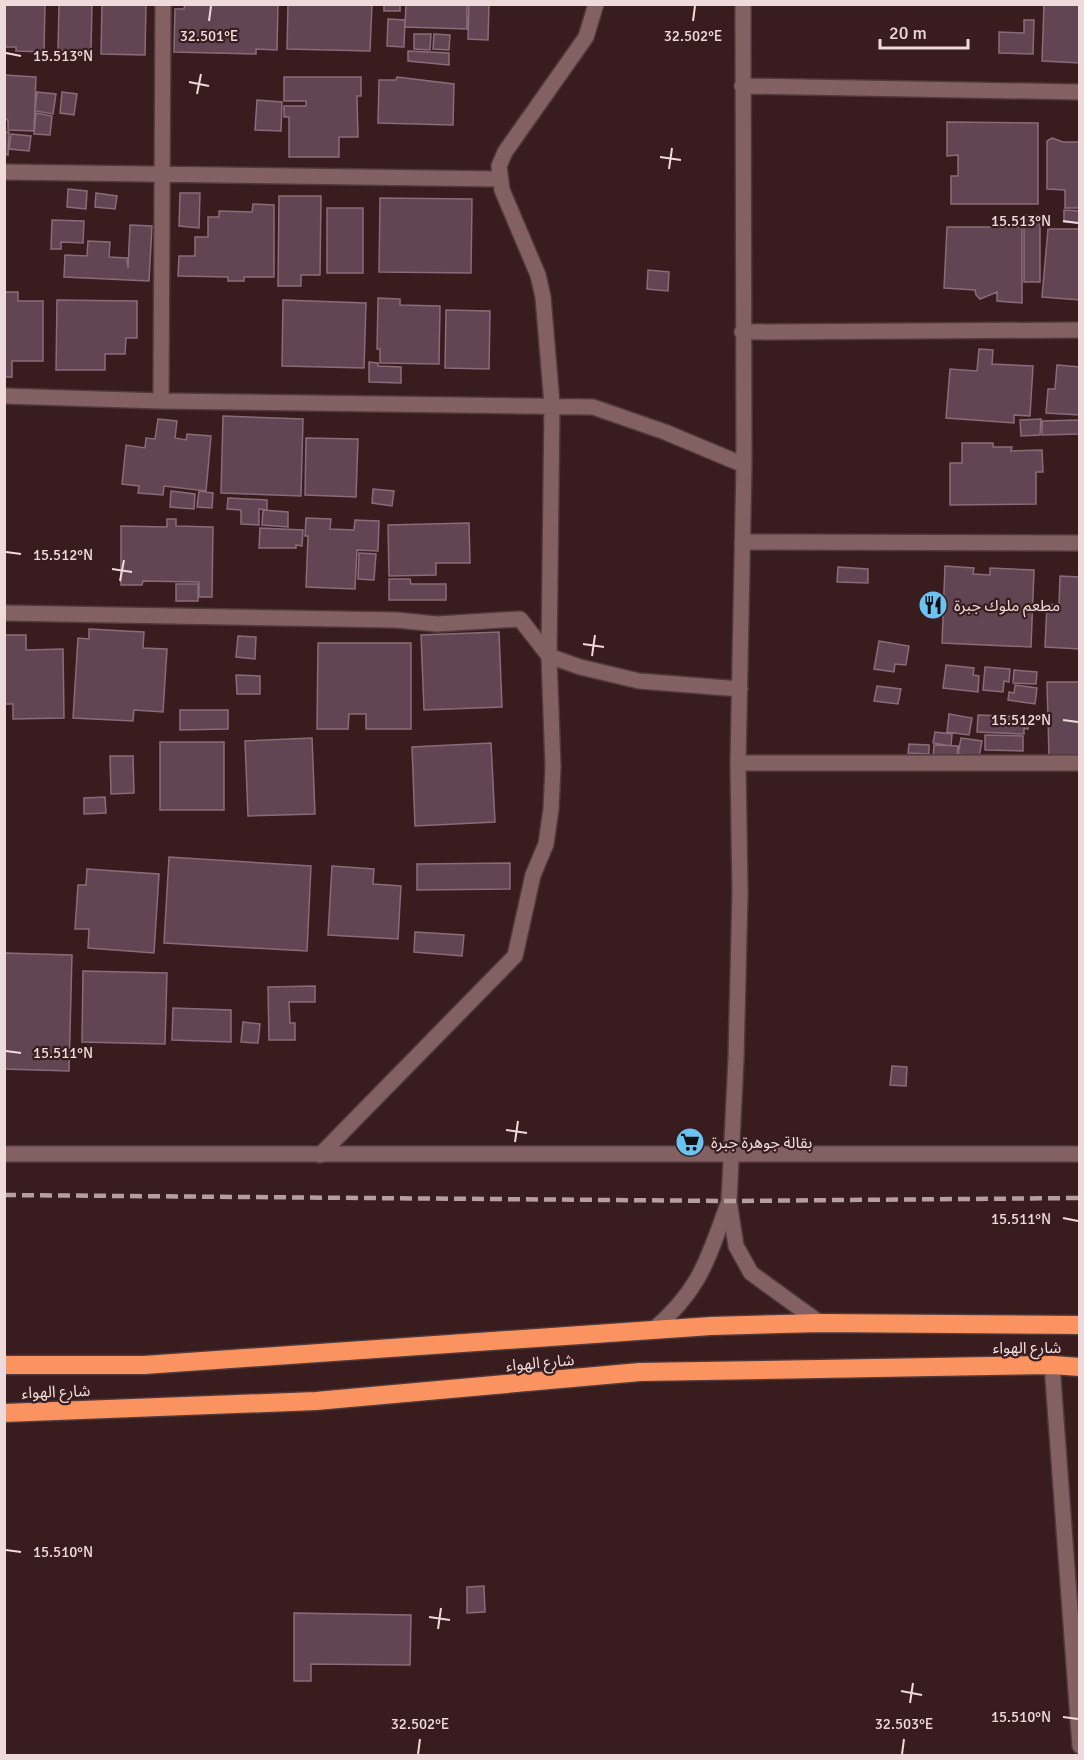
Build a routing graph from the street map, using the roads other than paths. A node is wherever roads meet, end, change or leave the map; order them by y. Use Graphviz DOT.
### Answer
graph roads {
  1 [pos="163,4"];
  2 [pos="596,4"];
  3 [pos="743,4"];
  4 [pos="742,86"];
  5 [pos="1080,92"];
  6 [pos="4,172"];
  7 [pos="163,174"];
  8 [pos="500,178"];
  9 [pos="1080,330"];
  10 [pos="742,332"];
  11 [pos="4,396"];
  12 [pos="161,401"];
  13 [pos="552,404"];
  14 [pos="744,465"];
  15 [pos="742,542"];
  16 [pos="1080,543"];
  17 [pos="4,613"];
  18 [pos="549,656"];
  19 [pos="740,689"];
  20 [pos="738,763"];
  21 [pos="1080,763"];
  22 [pos="4,1154"];
  23 [pos="732,1154"];
  24 [pos="1080,1154"];
  25 [pos="320,1155"];
  26 [pos="729,1201"];
  27 [pos="819,1323"];
  28 [pos="1080,1325"];
  29 [pos="653,1330"];
  30 [pos="4,1365"];
  31 [pos="1052,1365"];
  32 [pos="1080,1367"];
  33 [pos="4,1413"];
  34 [pos="1080,1746"];
  1 -- 7 [label="street"];
  2 -- 8 [label="street"];
  3 -- 4 [label="street"];
  4 -- 5 [label="street"];
  4 -- 10 [label="street"];
  6 -- 7 [label="street"];
  7 -- 8 [label="street"];
  7 -- 12 [label="street"];
  8 -- 13 [label="street"];
  9 -- 10 [label="street"];
  10 -- 14 [label="street"];
  11 -- 12 [label="street"];
  12 -- 13 [label="street"];
  13 -- 14 [label="street"];
  13 -- 18 [label="street"];
  14 -- 15 [label="street"];
  15 -- 16 [label="street"];
  15 -- 19 [label="street"];
  17 -- 18 [label="street"];
  18 -- 19 [label="street"];
  18 -- 25 [label="street"];
  19 -- 20 [label="street"];
  20 -- 21 [label="street"];
  20 -- 23 [label="street"];
  22 -- 25 [label="street"];
  23 -- 24 [label="street"];
  23 -- 25 [label="street"];
  23 -- 26 [label="street"];
  26 -- 27 [label="street"];
  26 -- 29 [label="street"];
  27 -- 28 [label="highway, شارع الهواء"];
  27 -- 29 [label="highway, شارع الهواء"];
  29 -- 30 [label="highway, شارع الهواء"];
  31 -- 32 [label="highway, شارع الهواء"];
  31 -- 33 [label="highway, شارع الهواء"];
  31 -- 34 [label="street"];
}
